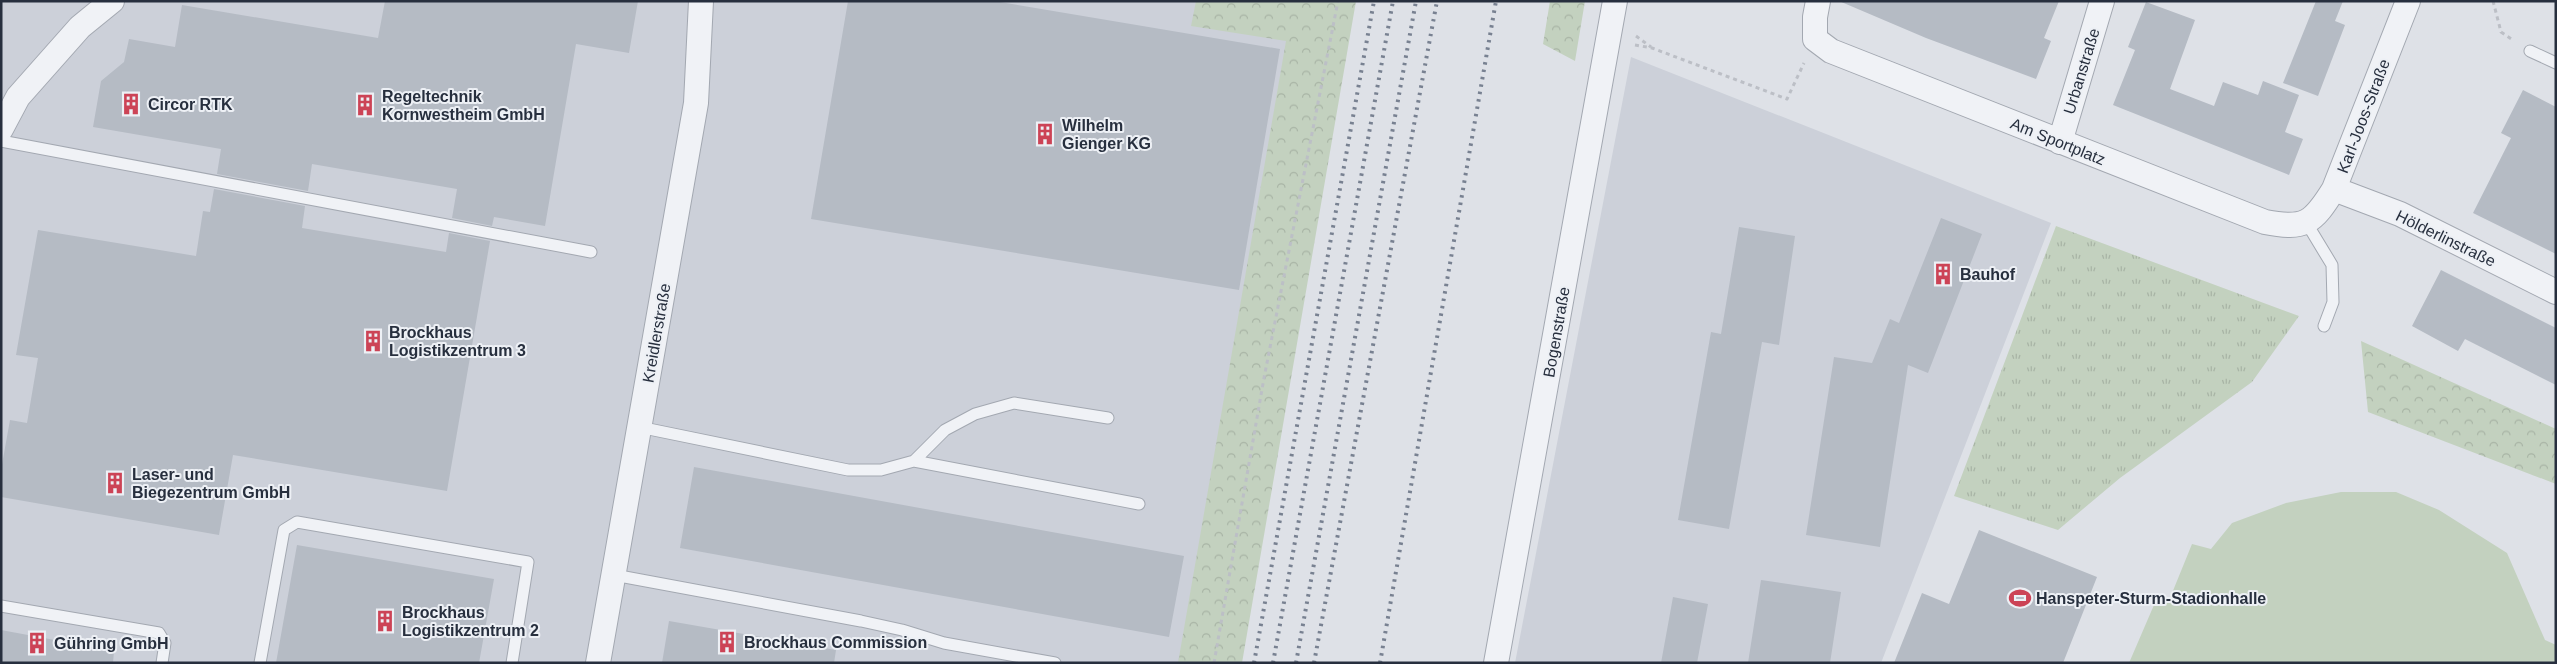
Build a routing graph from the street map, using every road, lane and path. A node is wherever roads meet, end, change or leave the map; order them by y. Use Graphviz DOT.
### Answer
graph roads {
  1 [pos="112,1"];
  2 [pos="701,1"];
  3 [pos="1338,1"];
  4 [pos="1615,1"];
  5 [pos="1818,1"];
  6 [pos="2102,1"];
  7 [pos="2408,1"];
  8 [pos="2493,1"];
  9 [pos="1608,37"];
  10 [pos="1815,39"];
  11 [pos="2530,51"];
  12 [pos="2556,63"];
  13 [pos="1,129"];
  14 [pos="1,141"];
  15 [pos="2060,142"];
  16 [pos="2334,189"];
  17 [pos="2306,222"];
  18 [pos="591,252"];
  19 [pos="2556,292"];
  20 [pos="2324,326"];
  21 [pos="1108,418"];
  22 [pos="639,427"];
  23 [pos="914,461"];
  24 [pos="1138,504"];
  25 [pos="614,575"];
  26 [pos="1,606"];
  27 [pos="162,663"];
  28 [pos="260,663"];
  29 [pos="512,663"];
  30 [pos="598,663"];
  31 [pos="1055,663"];
  32 [pos="1214,663"];
  33 [pos="1496,663"];
  1 -- 13 [label="street"];
  2 -- 22 [label="street, Kreidlerstraße"];
  3 -- 32 [label="path"];
  4 -- 9 [label="street, Bogenstraße"];
  5 -- 10 [label="street"];
  6 -- 15 [label="street, Urbanstraße"];
  7 -- 16 [label="street, Karl-Joos-Straße"];
  8 -- 11 [label="path"];
  9 -- 10 [label="path"];
  9 -- 33 [label="street, Bogenstraße"];
  10 -- 15 [label="street, Am Sportplatz"];
  11 -- 12 [label="lane"];
  14 -- 18 [label="lane"];
  15 -- 17 [label="street, Am Sportplatz"];
  16 -- 17 [label="street, Karl-Joos-Straße"];
  16 -- 19 [label="street, Hölderlinstraße"];
  17 -- 20 [label="lane"];
  21 -- 23 [label="lane"];
  22 -- 23 [label="lane"];
  22 -- 25 [label="street, Kreidlerstraße"];
  23 -- 24 [label="lane"];
  25 -- 30 [label="street, Kreidlerstraße"];
  25 -- 31 [label="lane"];
  26 -- 27 [label="lane"];
  28 -- 29 [label="lane"];
}
